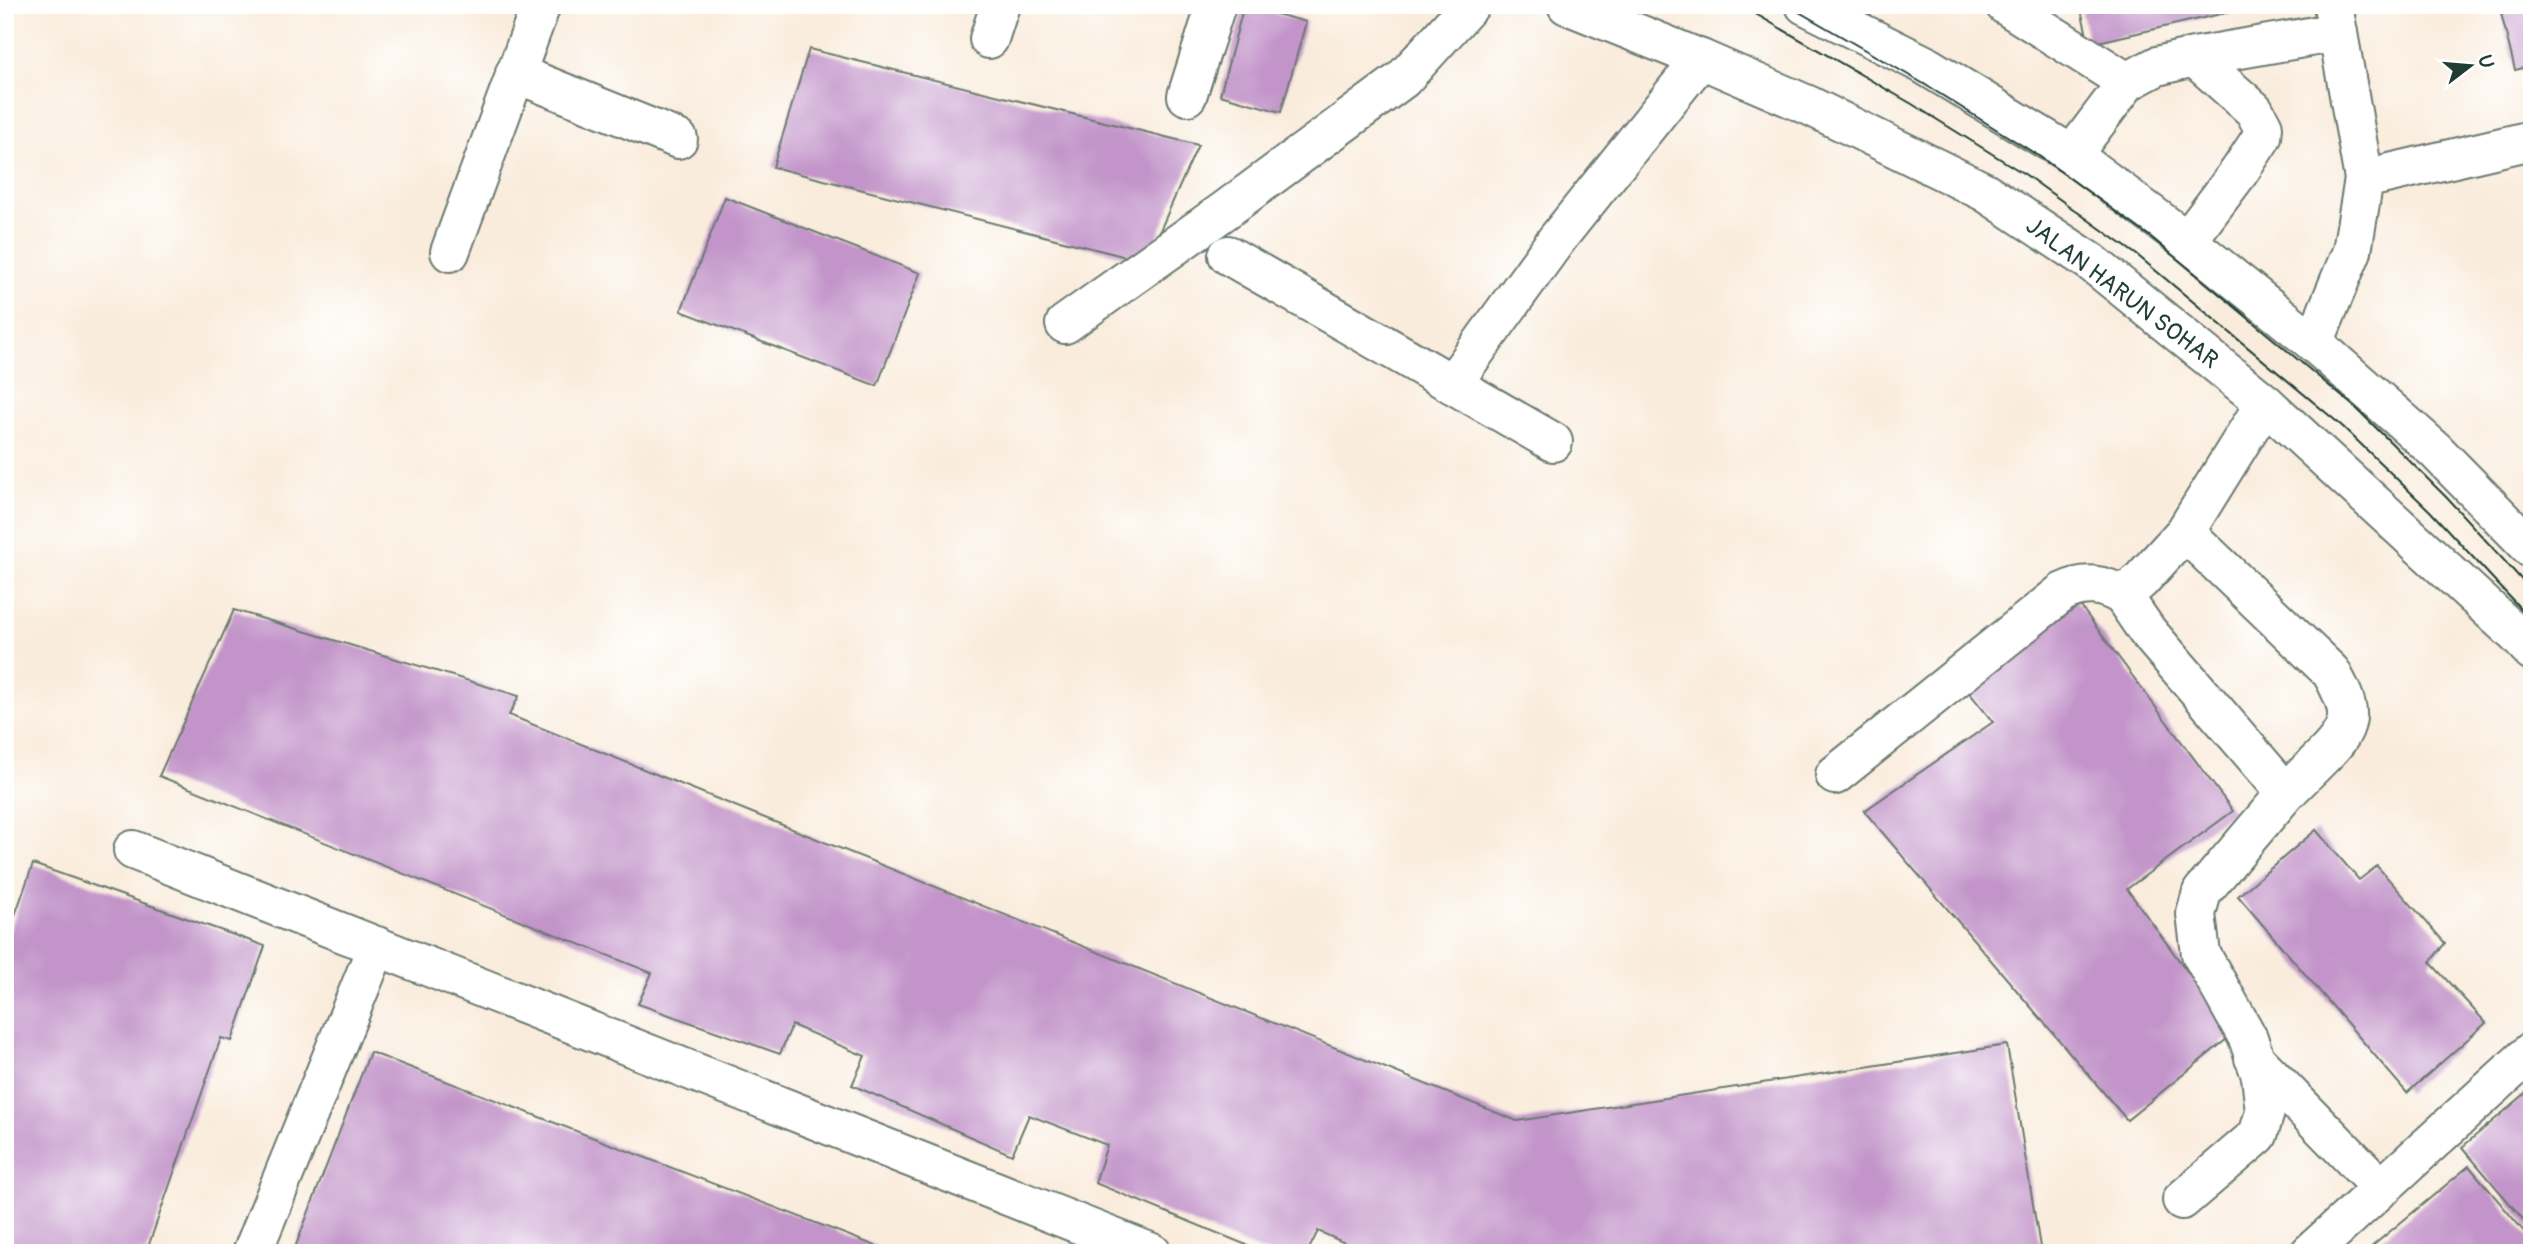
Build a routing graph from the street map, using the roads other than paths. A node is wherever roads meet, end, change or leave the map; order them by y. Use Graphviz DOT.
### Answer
graph roads {
  1 [pos="541,5"];
  2 [pos="1216,5"];
  3 [pos="1470,5"];
  4 [pos="1567,5"];
  5 [pos="1805,5"];
  6 [pos="2005,5"];
  7 [pos="2335,19"];
  8 [pos="2194,57"];
  9 [pos="1701,59"];
  10 [pos="515,72"];
  11 [pos="2127,82"];
  12 [pos="1187,96"];
  13 [pos="678,139"];
  14 [pos="2532,140"];
  15 [pos="2072,155"];
  16 [pos="2364,178"];
  17 [pos="2187,241"];
  18 [pos="450,252"];
  19 [pos="1228,255"];
  20 [pos="1065,324"];
  21 [pos="2314,343"];
  22 [pos="1452,384"];
  23 [pos="2265,403"];
  24 [pos="1553,442"];
  25 [pos="2185,532"];
  26 [pos="2532,549"];
  27 [pos="2123,596"];
  28 [pos="2532,651"];
  29 [pos="1835,775"];
  30 [pos="2286,793"];
  31 [pos="133,850"];
  32 [pos="377,946"];
  33 [pos="2532,1052"];
  34 [pos="2254,1058"];
  35 [pos="2381,1188"];
  36 [pos="2182,1200"];
  37 [pos="252,1253"];
  38 [pos="1152,1253"];
  39 [pos="2310,1253"];
  1 -- 10 [label="main road"];
  2 -- 12 [label="main road"];
  3 -- 20 [label="main road"];
  4 -- 9 [label="main road, JALAN HARUN SOHAR"];
  5 -- 15 [label="main road"];
  6 -- 11 [label="main road"];
  7 -- 8 [label="main road"];
  7 -- 16 [label="main road"];
  8 -- 11 [label="main road"];
  8 -- 17 [label="main road"];
  9 -- 22 [label="main road"];
  9 -- 23 [label="main road, JALAN HARUN SOHAR"];
  10 -- 13 [label="main road"];
  10 -- 18 [label="main road"];
  11 -- 15 [label="main road"];
  14 -- 16 [label="main road"];
  15 -- 17 [label="main road"];
  16 -- 21 [label="main road"];
  17 -- 21 [label="main road"];
  19 -- 22 [label="main road"];
  21 -- 26 [label="main road"];
  22 -- 24 [label="main road"];
  23 -- 25 [label="main road"];
  23 -- 28 [label="main road, JALAN HARUN SOHAR"];
  25 -- 27 [label="main road"];
  25 -- 30 [label="main road"];
  27 -- 29 [label="main road"];
  27 -- 30 [label="main road"];
  30 -- 34 [label="main road"];
  31 -- 32 [label="main road"];
  32 -- 37 [label="main road"];
  32 -- 38 [label="main road"];
  33 -- 35 [label="main road"];
  34 -- 35 [label="main road"];
  34 -- 36 [label="main road"];
  35 -- 39 [label="main road"];
}
